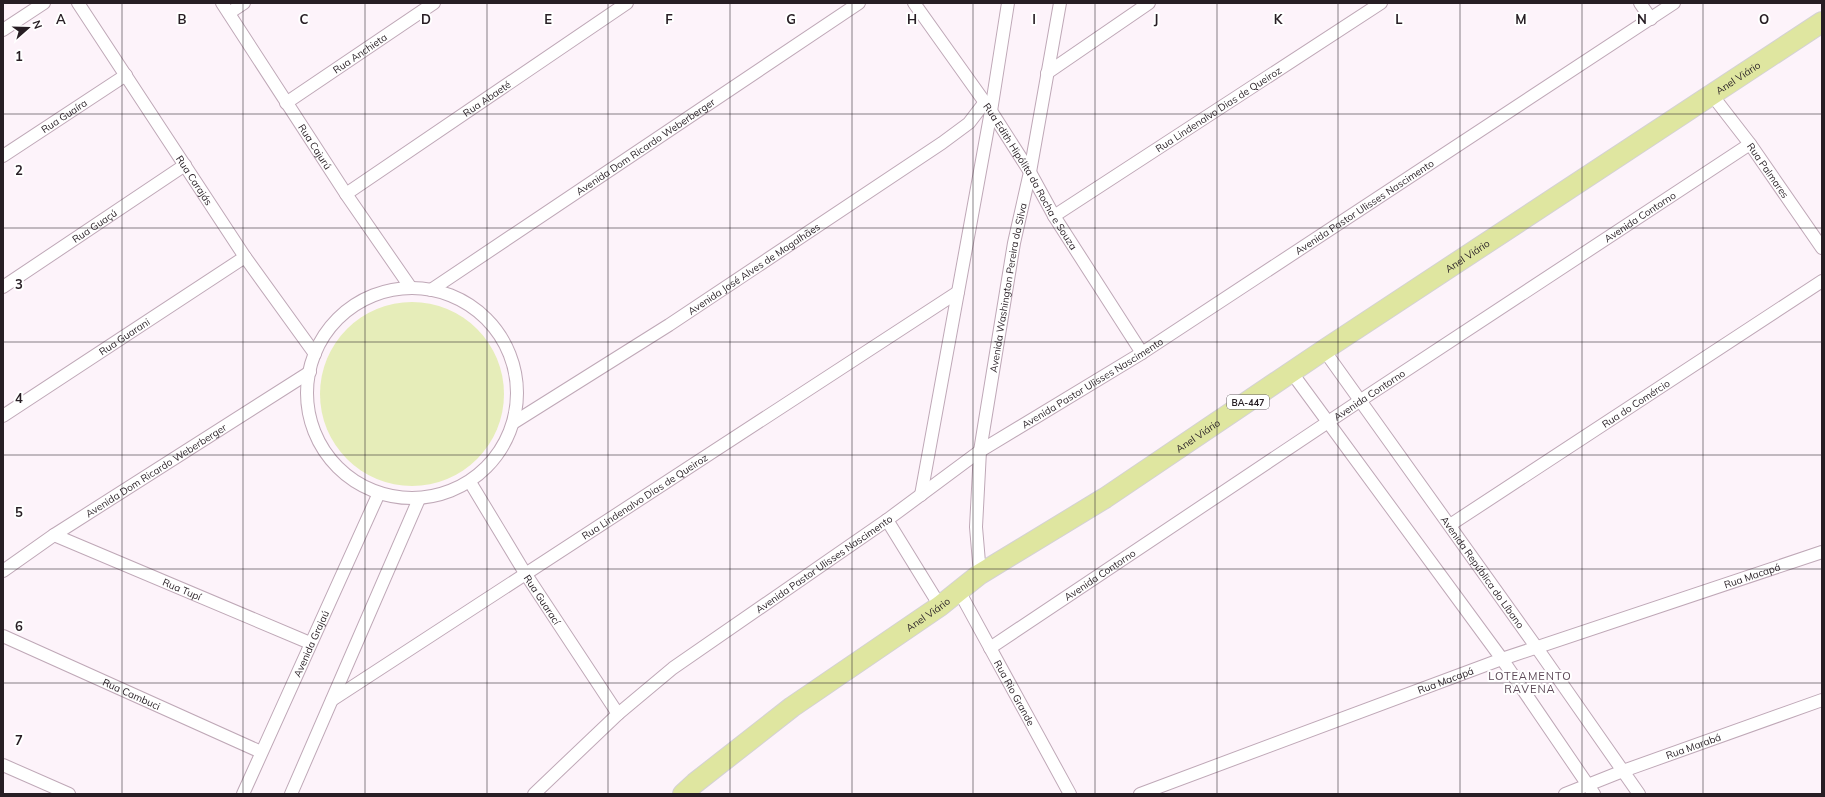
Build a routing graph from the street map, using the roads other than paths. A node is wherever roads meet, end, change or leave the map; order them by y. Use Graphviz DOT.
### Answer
graph roads {
  1 [pos="44,3"];
  2 [pos="78,3"];
  3 [pos="244,3"];
  4 [pos="434,3"];
  5 [pos="627,3"];
  6 [pos="859,3"];
  7 [pos="914,3"];
  8 [pos="1008,3"];
  9 [pos="1060,3"];
  10 [pos="1148,3"];
  11 [pos="1381,3"];
  12 [pos="1640,3"];
  13 [pos="1674,3"];
  14 [pos="225,8"];
  15 [pos="1651,19"];
  16 [pos="1822,22"];
  17 [pos="3,30"];
  18 [pos="1047,73"];
  19 [pos="126,75"];
  20 [pos="1712,95"];
  21 [pos="286,103"];
  22 [pos="988,107"];
  23 [pos="1750,144"];
  24 [pos="3,156"];
  25 [pos="185,165"];
  26 [pos="1030,172"];
  27 [pos="346,194"];
  28 [pos="1054,216"];
  29 [pos="1822,248"];
  30 [pos="245,256"];
  31 [pos="1822,281"];
  32 [pos="3,286"];
  33 [pos="411,288"];
  34 [pos="431,290"];
  35 [pos="958,292"];
  36 [pos="1324,350"];
  37 [pos="1142,353"];
  38 [pos="315,354"];
  39 [pos="310,372"];
  40 [pos="1292,373"];
  41 [pos="1360,400"];
  42 [pos="3,416"];
  43 [pos="1328,422"];
  44 [pos="513,423"];
  45 [pos="980,451"];
  46 [pos="470,482"];
  47 [pos="379,493"];
  48 [pos="921,495"];
  49 [pos="419,499"];
  50 [pos="887,520"];
  51 [pos="1450,525"];
  52 [pos="54,535"];
  53 [pos="1822,552"];
  54 [pos="3,570"];
  55 [pos="525,573"];
  56 [pos="980,574"];
  57 [pos="959,591"];
  58 [pos="940,606"];
  59 [pos="3,636"];
  60 [pos="310,644"];
  61 [pos="990,648"];
  62 [pos="1537,648"];
  63 [pos="1502,659"];
  64 [pos="332,700"];
  65 [pos="1822,700"];
  66 [pos="618,714"];
  67 [pos="261,752"];
  68 [pos="3,765"];
  69 [pos="1623,770"];
  70 [pos="1591,790"];
  71 [pos="70,794"];
  72 [pos="243,794"];
  73 [pos="291,794"];
  74 [pos="534,794"];
  75 [pos="683,794"];
  76 [pos="1070,794"];
  77 [pos="1140,794"];
  78 [pos="1564,794"];
  79 [pos="1639,794"];
  1 -- 17 [label="street"];
  2 -- 19 [label="street, Rua Carajás"];
  3 -- 14 [label="street"];
  4 -- 21 [label="street, Rua Anchieta"];
  5 -- 27 [label="street, Rua Abaeté"];
  6 -- 34 [label="street, Avenida Dom Ricardo Weberberger"];
  7 -- 22 [label="street, Rua Edith Hipólita da Rocha e Souza"];
  8 -- 22 [label="street"];
  9 -- 18 [label="street, Avenida Washington Pereira da Silva"];
  10 -- 18 [label="street"];
  11 -- 28 [label="street, Rua Lindenalvo Dias de Queiroz"];
  12 -- 15 [label="street"];
  13 -- 15 [label="street, Avenida Pastor Ulisses Nascimento"];
  14 -- 21 [label="street, Rua Cajurú"];
  15 -- 37 [label="street, Avenida Pastor Ulisses Nascimento"];
  16 -- 20 [label="main road, Anel Viário / BA-447"];
  18 -- 26 [label="street, Avenida Washington Pereira da Silva"];
  19 -- 24 [label="street, Rua Guaíra"];
  19 -- 25 [label="street, Rua Carajás"];
  20 -- 23 [label="street, Rua Palmares"];
  20 -- 36 [label="main road, Anel Viário / BA-447"];
  21 -- 27 [label="street, Rua Cajurú"];
  22 -- 26 [label="street, Rua Edith Hipólita da Rocha e Souza"];
  22 -- 35 [label="street"];
  22 -- 44 [label="street, Avenida José Alves de Magalhães"];
  23 -- 29 [label="street, Rua Palmares"];
  23 -- 41 [label="street, Avenida Contorno"];
  25 -- 30 [label="street, Rua Carajás"];
  25 -- 32 [label="street, Rua Guaçú"];
  26 -- 28 [label="street, Rua Edith Hipólita da Rocha e Souza"];
  26 -- 45 [label="street, Avenida Washington Pereira da Silva"];
  27 -- 33 [label="street, Rua Cajurú"];
  28 -- 37 [label="street, Rua Edith Hipólita da Rocha e Souza"];
  30 -- 38 [label="street, Rua Carajás"];
  30 -- 42 [label="street, Rua Guarani"];
  31 -- 51 [label="street, Rua do Comércio"];
  33 -- 34 [label="street"];
  33 -- 38 [label="street"];
  34 -- 44 [label="street"];
  35 -- 48 [label="street"];
  35 -- 55 [label="street, Rua Lindenalvo Dias de Queiroz"];
  36 -- 40 [label="main road, Anel Viário / BA-447"];
  36 -- 41 [label="street, Avenida República do Líbano"];
  37 -- 45 [label="street, Avenida Pastor Ulisses Nascimento"];
  38 -- 39 [label="street"];
  39 -- 47 [label="street"];
  39 -- 52 [label="street, Avenida Dom Ricardo Weberberger"];
  40 -- 43 [label="street"];
  40 -- 56 [label="main road, Anel Viário / BA-447"];
  41 -- 43 [label="street, Avenida Contorno"];
  41 -- 51 [label="street, Avenida República do Líbano"];
  43 -- 61 [label="street, Avenida Contorno"];
  43 -- 63 [label="street"];
  44 -- 46 [label="street"];
  45 -- 48 [label="street, Avenida Pastor Ulisses Nascimento"];
  45 -- 56 [label="street, Avenida Washington Pereira da Silva"];
  46 -- 49 [label="street"];
  46 -- 55 [label="street, Rua Guarací"];
  47 -- 49 [label="street"];
  47 -- 60 [label="street, Avenida Grajaú"];
  48 -- 50 [label="street, Avenida Pastor Ulisses Nascimento"];
  49 -- 64 [label="street"];
  50 -- 58 [label="street"];
  50 -- 66 [label="street, Avenida Pastor Ulisses Nascimento"];
  51 -- 62 [label="street, Avenida República do Líbano"];
  52 -- 54 [label="street, Avenida Dom Ricardo Weberberger"];
  52 -- 60 [label="street, Rua Tupí"];
  53 -- 62 [label="street, Rua Macapá"];
  55 -- 64 [label="street, Rua Lindenalvo Dias de Queiroz"];
  55 -- 66 [label="street, Rua Guarací"];
  56 -- 57 [label="main road, Anel Viário / BA-447"];
  57 -- 58 [label="main road, Anel Viário / BA-447"];
  57 -- 61 [label="street, Rua Rio Grande"];
  58 -- 75 [label="main road, Anel Viário / BA-447"];
  59 -- 67 [label="street, Rua Cambuci"];
  60 -- 67 [label="street, Avenida Grajaú"];
  61 -- 76 [label="street, Rua Rio Grande"];
  62 -- 63 [label="street, Rua Macapá"];
  62 -- 69 [label="street, Avenida República do Líbano"];
  63 -- 70 [label="street"];
  63 -- 77 [label="street, Rua Macapá"];
  64 -- 73 [label="street"];
  65 -- 69 [label="street, Rua Marabá"];
  66 -- 74 [label="street, Avenida Pastor Ulisses Nascimento"];
  67 -- 72 [label="street, Avenida Grajaú"];
  68 -- 71 [label="street"];
  69 -- 70 [label="street, Rua Marabá"];
  69 -- 79 [label="street, Avenida República do Líbano"];
  70 -- 78 [label="street, Rua Marabá"];
}
